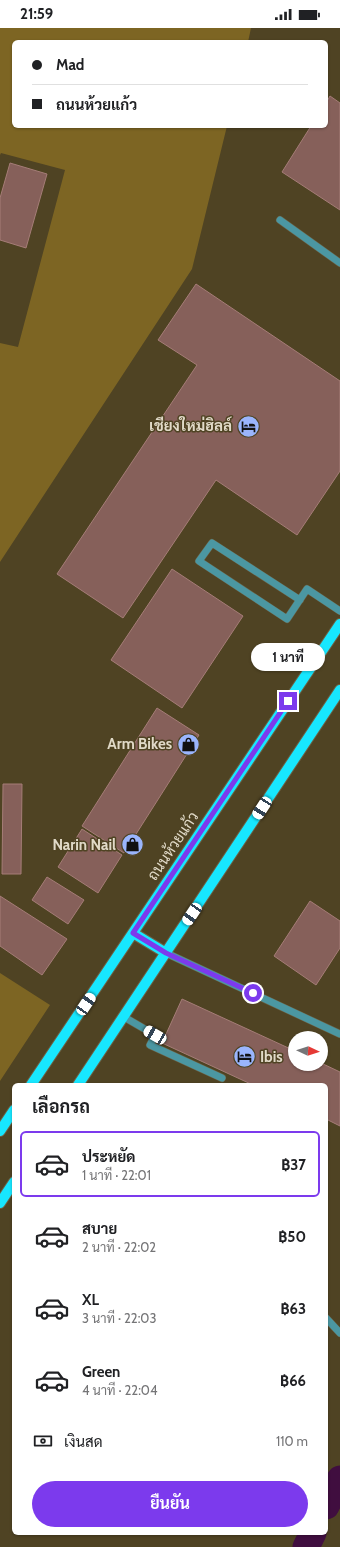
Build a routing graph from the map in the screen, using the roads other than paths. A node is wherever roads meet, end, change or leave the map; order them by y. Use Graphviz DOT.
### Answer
graph roads {
  1 [pos="280,220"];
  2 [pos="340,263"];
  3 [pos="300,600"];
  4 [pos="340,611"];
  5 [pos="340,624"];
  6 [pos="340,690"];
  7 [pos="133,933"];
  8 [pos="166,953"];
  9 [pos="124,1017"];
  10 [pos="340,1034"];
  11 [pos="155,1035"];
  12 [pos="163,1039"];
  13 [pos="222,1078"];
  14 [pos="32,1083"];
  15 [pos="79,1083"];
  16 [pos="12,1113"];
  17 [pos="0,1131"];
  18 [pos="11,1192"];
  19 [pos="0,1202"];
  20 [pos="328,1320"];
  21 [pos="340,1332"];
  1 -- 2 [label="street"];
  3 -- 3 [label="street"];
  3 -- 4 [label="street"];
  5 -- 7 [label="main road, ถนนห้วยแก้ว"];
  6 -- 8 [label="main road"];
  7 -- 8 [label="main road"];
  7 -- 14 [label="main road, ถนนห้วยแก้ว"];
  8 -- 9 [label="main road"];
  8 -- 10 [label="street"];
  9 -- 11 [label="street"];
  9 -- 15 [label="main road"];
  11 -- 12 [label="street"];
  11 -- 13 [label="street"];
  16 -- 17 [label="main road"];
  18 -- 19 [label="main road"];
  20 -- 21 [label="street"];
}
